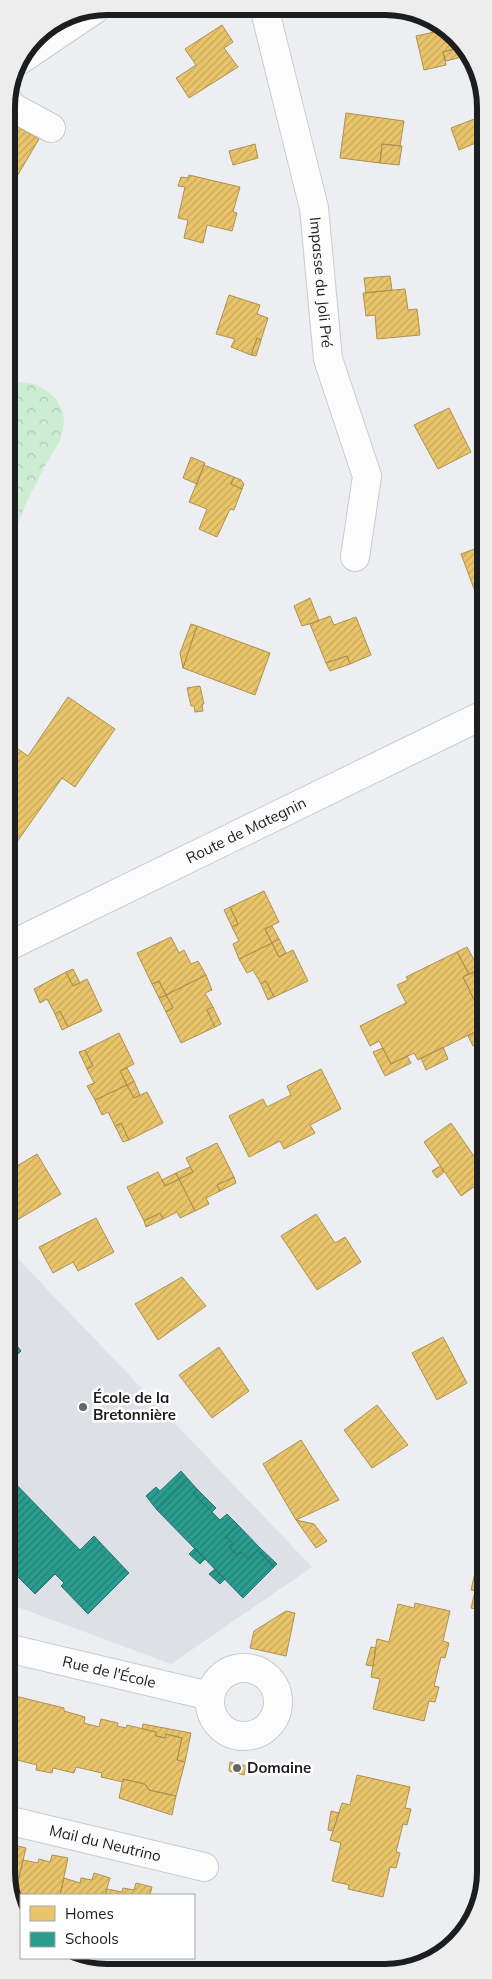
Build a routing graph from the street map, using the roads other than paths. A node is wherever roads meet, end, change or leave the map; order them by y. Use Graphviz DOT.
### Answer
graph roads {
  1 [pos="266,15"];
  2 [pos="81,19"];
  3 [pos="35,50"];
  4 [pos="15,109"];
  5 [pos="51,128"];
  6 [pos="354,557"];
  7 [pos="477,718"];
  8 [pos="15,943"];
  9 [pos="15,1650"];
  10 [pos="210,1696"];
  11 [pos="15,1822"];
  12 [pos="204,1867"];
  1 -- 6 [label="street, Impasse du Joli Pré"];
  2 -- 3 [label="street"];
  4 -- 5 [label="street"];
  7 -- 8 [label="street, Route de Mategnin"];
  9 -- 10 [label="street, Rue de l'École"];
  11 -- 12 [label="street, Mail du Neutrino"];
}
